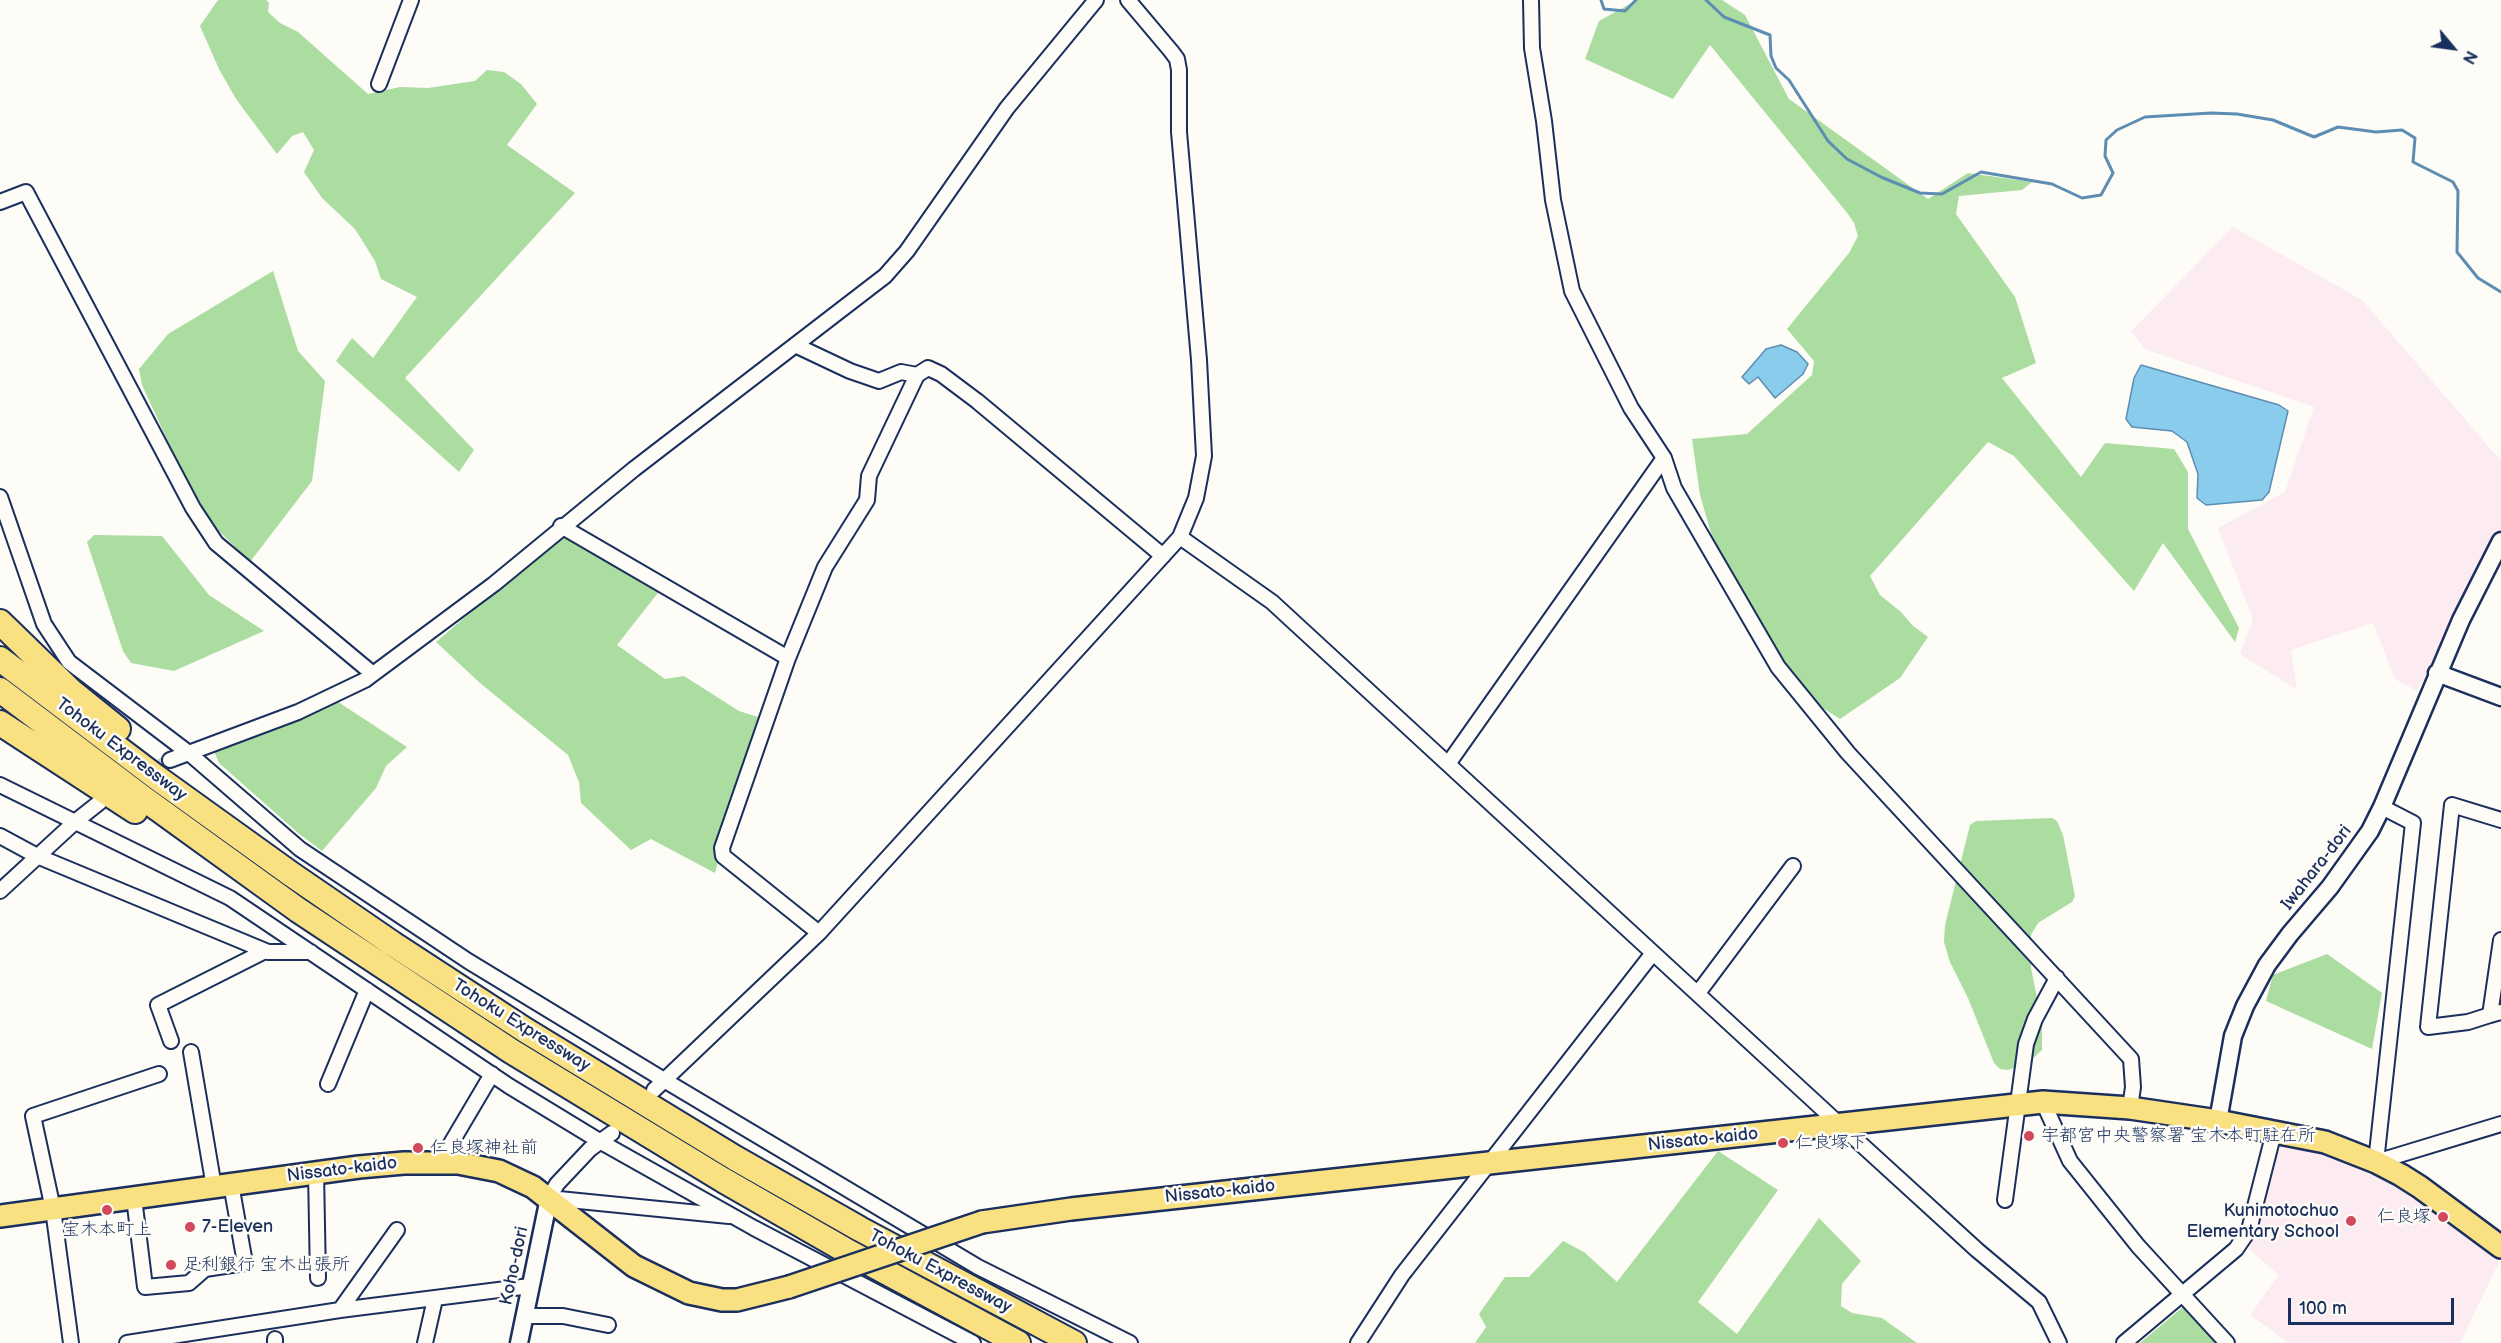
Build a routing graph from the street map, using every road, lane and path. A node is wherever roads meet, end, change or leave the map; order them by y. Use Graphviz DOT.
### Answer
graph roads {
  1 [pos="411,0"];
  2 [pos="1096,0"];
  3 [pos="1128,0"];
  4 [pos="1531,0"];
  5 [pos="379,84"];
  6 [pos="0,202"];
  7 [pos="795,345"];
  8 [pos="917,375"];
  9 [pos="1664,458"];
  10 [pos="0,496"];
  11 [pos="561,526"];
  12 [pos="1180,537"];
  13 [pos="2501,541"];
  14 [pos="1163,556"];
  15 [pos="0,622"];
  16 [pos="788,658"];
  17 [pos="0,659"];
  18 [pos="2437,673"];
  19 [pos="373,674"];
  20 [pos="0,690"];
  21 [pos="2501,696"];
  22 [pos="0,723"];
  23 [pos="190,754"];
  24 [pos="170,760"];
  25 [pos="1448,764"];
  26 [pos="0,785"];
  27 [pos="100,802"];
  28 [pos="2382,807"];
  29 [pos="216,820"];
  30 [pos="2501,820"];
  31 [pos="76,821"];
  32 [pos="0,836"];
  33 [pos="37,856"];
  34 [pos="1793,866"];
  35 [pos="0,891"];
  36 [pos="298,910"];
  37 [pos="819,933"];
  38 [pos="2501,940"];
  39 [pos="265,951"];
  40 [pos="311,952"];
  41 [pos="1653,952"];
  42 [pos="2057,978"];
  43 [pos="367,990"];
  44 [pos="1698,993"];
  45 [pos="2495,1014"];
  46 [pos="171,1041"];
  47 [pos="191,1052"];
  48 [pos="159,1074"];
  49 [pos="492,1074"];
  50 [pos="328,1083"];
  51 [pos="659,1085"];
  52 [pos="2043,1102"];
  53 [pos="2016,1104"];
  54 [pos="2130,1108"];
  55 [pos="2218,1121"];
  56 [pos="2501,1124"];
  57 [pos="1840,1125"];
  58 [pos="2274,1132"];
  59 [pos="607,1137"];
  60 [pos="440,1162"];
  61 [pos="2376,1162"];
  62 [pos="1489,1164"];
  63 [pos="316,1172"];
  64 [pos="223,1186"];
  65 [pos="134,1198"];
  66 [pos="549,1198"];
  67 [pos="2005,1200"];
  68 [pos="53,1209"];
  69 [pos="0,1216"];
  70 [pos="734,1216"];
  71 [pos="397,1230"];
  72 [pos="2501,1247"];
  73 [pos="318,1278"];
  74 [pos="530,1286"];
  75 [pos="2181,1295"];
  76 [pos="435,1299"];
  77 [pos="340,1310"];
  78 [pos="524,1316"];
  79 [pos="608,1325"];
  80 [pos="71,1343"];
  81 [pos="128,1343"];
  82 [pos="425,1343"];
  83 [pos="519,1343"];
  84 [pos="973,1343"];
  85 [pos="1018,1343"];
  86 [pos="1074,1343"];
  87 [pos="1130,1343"];
  88 [pos="1358,1343"];
  89 [pos="2058,1343"];
  90 [pos="2124,1343"];
  91 [pos="2227,1343"];
  1 -- 5 [label="street"];
  2 -- 7 [label="street"];
  3 -- 12 [label="street"];
  4 -- 9 [label="street"];
  6 -- 19 [label="street"];
  7 -- 8 [label="street"];
  7 -- 11 [label="street"];
  8 -- 14 [label="street"];
  8 -- 16 [label="street"];
  9 -- 25 [label="street"];
  9 -- 42 [label="street"];
  10 -- 23 [label="street"];
  11 -- 16 [label="street"];
  11 -- 19 [label="street"];
  12 -- 14 [label="street"];
  12 -- 25 [label="street"];
  13 -- 18 [label="street, Iwahara-dori"];
  14 -- 37 [label="street"];
  15 -- 29 [label="highway"];
  16 -- 37 [label="street"];
  17 -- 29 [label="highway, Tohoku Expressway"];
  18 -- 21 [label="street"];
  18 -- 28 [label="street, Iwahara-dori"];
  19 -- 23 [label="street"];
  20 -- 36 [label="highway, Tohoku Expressway"];
  22 -- 36 [label="highway"];
  23 -- 24 [label="street"];
  23 -- 51 [label="street"];
  25 -- 41 [label="street"];
  26 -- 31 [label="street"];
  27 -- 31 [label="street"];
  28 -- 55 [label="street, Iwahara-dori"];
  28 -- 61 [label="street"];
  29 -- 86 [label="highway, Tohoku Expressway"];
  30 -- 45 [label="street"];
  31 -- 33 [label="street"];
  31 -- 40 [label="street"];
  32 -- 33 [label="street"];
  33 -- 35 [label="street"];
  33 -- 39 [label="street"];
  34 -- 44 [label="street"];
  36 -- 85 [label="highway, Tohoku Expressway"];
  37 -- 51 [label="street"];
  38 -- 45 [label="street"];
  39 -- 40 [label="street"];
  39 -- 46 [label="street"];
  40 -- 43 [label="street"];
  41 -- 44 [label="street"];
  41 -- 62 [label="street"];
  42 -- 53 [label="street"];
  42 -- 54 [label="street"];
  43 -- 49 [label="street"];
  43 -- 50 [label="street"];
  44 -- 57 [label="street"];
  47 -- 64 [label="street"];
  48 -- 68 [label="street"];
  49 -- 59 [label="street"];
  49 -- 60 [label="street"];
  51 -- 87 [label="street"];
  52 -- 53 [label="main road, Nissato-kaido"];
  52 -- 54 [label="main road, Nissato-kaido"];
  52 -- 75 [label="street"];
  53 -- 57 [label="main road, Nissato-kaido"];
  53 -- 67 [label="street"];
  54 -- 55 [label="main road, Nissato-kaido"];
  55 -- 58 [label="main road, Nissato-kaido"];
  56 -- 61 [label="street"];
  57 -- 62 [label="main road, Nissato-kaido"];
  57 -- 89 [label="street"];
  58 -- 61 [label="main road, Nissato-kaido"];
  58 -- 75 [label="street"];
  59 -- 66 [label="street"];
  59 -- 70 [label="street"];
  60 -- 63 [label="main road, Nissato-kaido"];
  60 -- 66 [label="main road, Nissato-kaido"];
  61 -- 72 [label="main road, Nissato-kaido"];
  62 -- 66 [label="main road, Nissato-kaido, bridge"];
  62 -- 88 [label="street"];
  63 -- 64 [label="main road, Nissato-kaido"];
  63 -- 73 [label="street"];
  64 -- 65 [label="main road, Nissato-kaido"];
  64 -- 65 [label="street"];
  65 -- 68 [label="main road, Nissato-kaido"];
  66 -- 70 [label="street"];
  66 -- 74 [label="street, Koho-dori"];
  68 -- 69 [label="main road, Nissato-kaido"];
  68 -- 80 [label="street"];
  70 -- 84 [label="street"];
  71 -- 77 [label="street"];
  74 -- 76 [label="street"];
  74 -- 78 [label="street, Koho-dori"];
  75 -- 90 [label="street"];
  75 -- 91 [label="street"];
  76 -- 77 [label="street"];
  76 -- 82 [label="street"];
  77 -- 81 [label="street"];
  78 -- 79 [label="street"];
  78 -- 83 [label="street, Koho-dori"];
}
